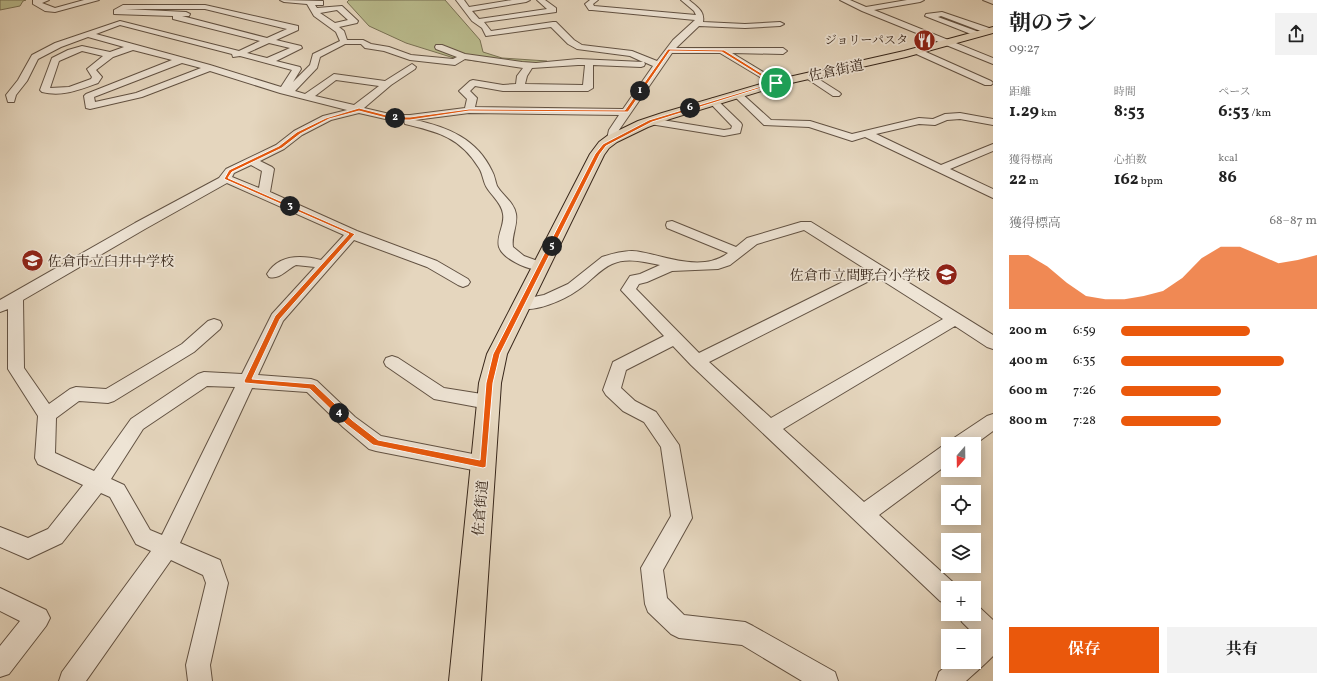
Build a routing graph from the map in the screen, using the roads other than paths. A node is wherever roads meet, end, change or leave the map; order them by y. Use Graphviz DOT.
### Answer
graph roads {
  1 [pos="45,0"];
  2 [pos="95,0"];
  3 [pos="284,0"];
  4 [pos="460,0"];
  5 [pos="526,0"];
  6 [pos="541,0"];
  7 [pos="578,0"];
  8 [pos="594,0"];
  9 [pos="844,0"];
  10 [pos="871,0"];
  11 [pos="920,0"];
  12 [pos="987,0"];
  13 [pos="340,1"];
  14 [pos="993,2"];
  15 [pos="683,3"];
  16 [pos="883,6"];
  17 [pos="204,7"];
  18 [pos="312,7"];
  19 [pos="592,8"];
  20 [pos="468,9"];
  21 [pos="865,9"];
  22 [pos="144,12"];
  23 [pos="186,14"];
  24 [pos="176,17"];
  25 [pos="478,21"];
  26 [pos="698,21"];
  27 [pos="161,23"];
  28 [pos="780,24"];
  29 [pos="332,26"];
  30 [pos="216,27"];
  31 [pos="144,29"];
  32 [pos="987,32"];
  33 [pos="89,35"];
  34 [pos="186,39"];
  35 [pos="269,40"];
  36 [pos="114,42"];
  37 [pos="344,42"];
  38 [pos="946,42"];
  39 [pos="132,47"];
  40 [pos="439,47"];
  41 [pos="669,50"];
  42 [pos="723,51"];
  43 [pos="783,51"];
  44 [pos="917,51"];
  45 [pos="152,52"];
  46 [pos="240,54"];
  47 [pos="110,55"];
  48 [pos="463,56"];
  49 [pos="180,60"];
  50 [pos="268,61"];
  51 [pos="993,61"];
  52 [pos="589,63"];
  53 [pos="658,64"];
  54 [pos="530,65"];
  55 [pos="412,67"];
  56 [pos="208,68"];
  57 [pos="809,76"];
  58 [pos="776,83"];
  59 [pos="988,83"];
  60 [pos="386,84"];
  61 [pos="520,87"];
  62 [pos="286,92"];
  63 [pos="737,94"];
  64 [pos="836,94"];
  65 [pos="307,97"];
  66 [pos="560,99"];
  67 [pos="11,100"];
  68 [pos="713,101"];
  69 [pos="358,109"];
  70 [pos="469,110"];
  71 [pos="627,112"];
  72 [pos="394,118"];
  73 [pos="650,121"];
  74 [pos="993,122"];
  75 [pos="866,133"];
  76 [pos="612,139"];
  77 [pos="993,147"];
  78 [pos="251,161"];
  79 [pos="942,169"];
  80 [pos="225,178"];
  81 [pos="264,194"];
  82 [pos="993,194"];
  83 [pos="672,225"];
  84 [pos="352,234"];
  85 [pos="737,252"];
  86 [pos="324,265"];
  87 [pos="680,266"];
  88 [pos="541,267"];
  89 [pos="877,271"];
  90 [pos="274,274"];
  91 [pos="463,282"];
  92 [pos="8,303"];
  93 [pos="523,304"];
  94 [pos="954,319"];
  95 [pos="214,325"];
  96 [pos="674,338"];
  97 [pos="993,343"];
  98 [pos="697,361"];
  99 [pos="392,362"];
  100 [pos="247,381"];
  101 [pos="488,402"];
  102 [pos="47,415"];
  103 [pos="993,421"];
  104 [pos="770,428"];
  105 [pos="971,437"];
  106 [pos="941,458"];
  107 [pos="483,464"];
  108 [pos="98,482"];
  109 [pos="864,514"];
  110 [pos="0,537"];
  111 [pos="168,548"];
  112 [pos="941,587"];
  113 [pos="0,599"];
  114 [pos="977,621"];
  115 [pos="993,636"];
  116 [pos="993,640"];
  117 [pos="981,651"];
  118 [pos="0,665"];
  119 [pos="961,669"];
  120 [pos="70,681"];
  121 [pos="200,681"];
  122 [pos="465,681"];
  123 [pos="826,681"];
  124 [pos="948,681"];
  1 -- 2 [label="street"];
  3 -- 18 [label="street"];
  4 -- 20 [label="street"];
  5 -- 20 [label="street"];
  6 -- 25 [label="street"];
  7 -- 19 [label="street"];
  8 -- 19 [label="street"];
  9 -- 21 [label="street"];
  10 -- 16 [label="street"];
  11 -- 16 [label="street"];
  12 -- 14 [label="street"];
  13 -- 18 [label="street"];
  15 -- 26 [label="street"];
  16 -- 21 [label="street"];
  17 -- 22 [label="street"];
  17 -- 23 [label="street"];
  17 -- 35 [label="street"];
  18 -- 29 [label="street"];
  18 -- 29 [label="street"];
  19 -- 26 [label="street"];
  20 -- 25 [label="street"];
  21 -- 38 [label="street"];
  22 -- 23 [label="street"];
  22 -- 27 [label="street"];
  23 -- 24 [label="street"];
  24 -- 27 [label="street"];
  24 -- 30 [label="street"];
  25 -- 53 [label="street"];
  26 -- 28 [label="street"];
  26 -- 41 [label="street"];
  27 -- 31 [label="street"];
  29 -- 37 [label="street"];
  30 -- 34 [label="street"];
  30 -- 35 [label="street"];
  31 -- 33 [label="street"];
  31 -- 34 [label="street"];
  31 -- 36 [label="street"];
  32 -- 32 [label="street"];
  32 -- 38 [label="main road, 佐倉街道"];
  33 -- 36 [label="street"];
  33 -- 67 [label="street"];
  34 -- 45 [label="street"];
  34 -- 46 [label="street"];
  35 -- 46 [label="street"];
  35 -- 50 [label="street"];
  36 -- 39 [label="street"];
  37 -- 48 [label="street"];
  37 -- 62 [label="street"];
  38 -- 44 [label="main road, 佐倉街道"];
  38 -- 51 [label="street"];
  39 -- 45 [label="street"];
  39 -- 47 [label="street"];
  40 -- 48 [label="street"];
  41 -- 42 [label="street"];
  41 -- 53 [label="street"];
  42 -- 43 [label="street"];
  42 -- 58 [label="street"];
  44 -- 57 [label="main road, 佐倉街道"];
  44 -- 59 [label="street"];
  45 -- 49 [label="street"];
  46 -- 50 [label="street"];
  46 -- 56 [label="street"];
  47 -- 47 [label="street"];
  48 -- 54 [label="street"];
  49 -- 56 [label="street"];
  49 -- 56 [label="street"];
  50 -- 62 [label="street"];
  52 -- 53 [label="street"];
  52 -- 54 [label="street"];
  52 -- 66 [label="street"];
  53 -- 71 [label="street"];
  54 -- 61 [label="street"];
  55 -- 60 [label="street"];
  56 -- 62 [label="street"];
  57 -- 58 [label="main road, 佐倉街道"];
  57 -- 64 [label="street"];
  58 -- 63 [label="main road, 佐倉街道"];
  60 -- 65 [label="street"];
  60 -- 69 [label="street"];
  61 -- 66 [label="street"];
  61 -- 70 [label="street"];
  62 -- 65 [label="street"];
  63 -- 68 [label="main road, 佐倉街道"];
  63 -- 75 [label="street"];
  65 -- 69 [label="street"];
  66 -- 70 [label="street"];
  66 -- 71 [label="street"];
  68 -- 73 [label="main road, 佐倉街道"];
  68 -- 73 [label="street"];
  69 -- 72 [label="street"];
  69 -- 78 [label="street"];
  70 -- 72 [label="street"];
  71 -- 76 [label="street"];
  72 -- 88 [label="street"];
  73 -- 76 [label="main road, 佐倉街道"];
  74 -- 75 [label="street"];
  75 -- 79 [label="street"];
  76 -- 88 [label="main road, 佐倉街道"];
  77 -- 79 [label="street"];
  78 -- 80 [label="street"];
  78 -- 81 [label="street"];
  79 -- 82 [label="street"];
  80 -- 81 [label="street"];
  80 -- 92 [label="street"];
  81 -- 84 [label="street"];
  83 -- 85 [label="street"];
  84 -- 86 [label="street"];
  84 -- 91 [label="street"];
  85 -- 87 [label="street"];
  85 -- 89 [label="street"];
  86 -- 90 [label="street"];
  86 -- 100 [label="street"];
  87 -- 93 [label="street"];
  87 -- 96 [label="street"];
  88 -- 93 [label="main road, 佐倉街道"];
  89 -- 94 [label="street"];
  89 -- 98 [label="street"];
  92 -- 102 [label="street"];
  93 -- 101 [label="main road, 佐倉街道"];
  94 -- 97 [label="street"];
  94 -- 104 [label="street"];
  95 -- 102 [label="street"];
  96 -- 98 [label="street"];
  96 -- 123 [label="street"];
  98 -- 104 [label="street"];
  99 -- 101 [label="street"];
  100 -- 107 [label="street"];
  100 -- 108 [label="street"];
  100 -- 111 [label="street"];
  101 -- 107 [label="main road, 佐倉街道"];
  102 -- 108 [label="street"];
  103 -- 105 [label="street"];
  104 -- 109 [label="street"];
  106 -- 109 [label="street"];
  107 -- 122 [label="main road, 佐倉街道"];
  108 -- 110 [label="street"];
  108 -- 111 [label="street"];
  109 -- 112 [label="street"];
  111 -- 120 [label="street"];
  111 -- 121 [label="street"];
  113 -- 118 [label="street"];
  114 -- 115 [label="street"];
  116 -- 117 [label="street"];
  119 -- 124 [label="street"];
}
